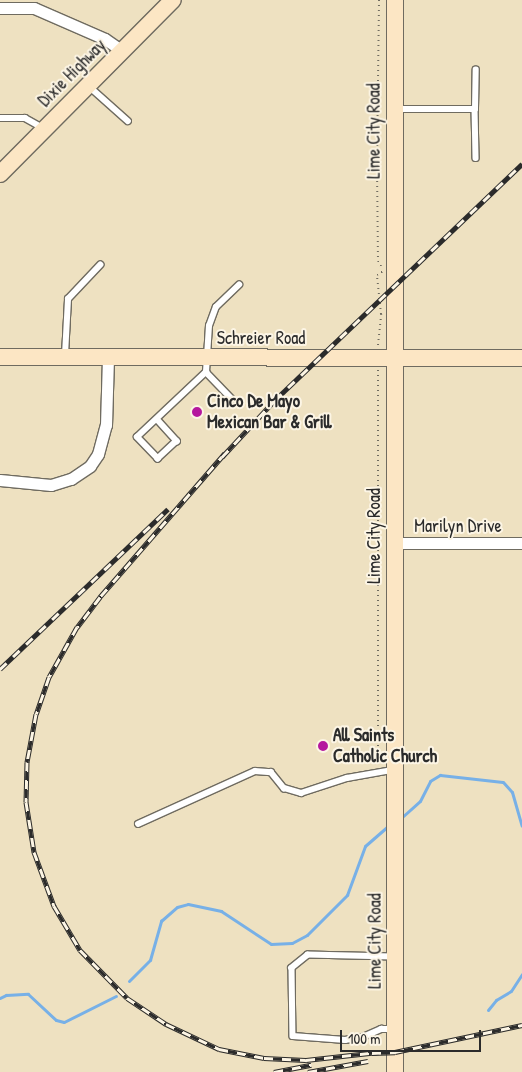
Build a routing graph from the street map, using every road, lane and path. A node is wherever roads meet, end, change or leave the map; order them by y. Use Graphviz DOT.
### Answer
graph roads {
  1 [pos="379,0"];
  2 [pos="396,0"];
  3 [pos="169,1"];
  4 [pos="0,8"];
  5 [pos="122,51"];
  6 [pos="476,70"];
  7 [pos="88,85"];
  8 [pos="395,109"];
  9 [pos="475,109"];
  10 [pos="0,118"];
  11 [pos="128,121"];
  12 [pos="44,129"];
  13 [pos="476,158"];
  14 [pos="0,174"];
  15 [pos="100,265"];
  16 [pos="239,285"];
  17 [pos="0,357"];
  18 [pos="65,357"];
  19 [pos="108,357"];
  20 [pos="377,358"];
  21 [pos="394,358"];
  22 [pos="522,358"];
  23 [pos="207,365"];
  24 [pos="232,399"];
  25 [pos="157,419"];
  26 [pos="0,480"];
  27 [pos="394,543"];
  28 [pos="522,543"];
  29 [pos="387,771"];
  30 [pos="138,824"];
  31 [pos="395,957"];
  32 [pos="395,1029"];
  33 [pos="395,1072"];
  1 -- 20 [label="path"];
  2 -- 8 [label="street, Lime City Road"];
  3 -- 5 [label="street, Dixie Highway"];
  4 -- 5 [label="street"];
  5 -- 7 [label="street, Dixie Highway"];
  6 -- 9 [label="lane"];
  7 -- 11 [label="lane"];
  7 -- 12 [label="street, Dixie Highway"];
  8 -- 9 [label="lane"];
  8 -- 21 [label="street, Lime City Road"];
  9 -- 13 [label="lane"];
  10 -- 12 [label="lane"];
  12 -- 14 [label="street, Dixie Highway"];
  15 -- 18 [label="lane"];
  16 -- 23 [label="lane"];
  17 -- 18 [label="street, Schreier Road"];
  18 -- 19 [label="street, Schreier Road"];
  19 -- 23 [label="street, Schreier Road"];
  19 -- 26 [label="street"];
  20 -- 21 [label="street, Schreier Road"];
  20 -- 23 [label="street, Schreier Road"];
  20 -- 29 [label="path"];
  21 -- 22 [label="street, Schreier Road"];
  21 -- 27 [label="street, Lime City Road"];
  23 -- 24 [label="lane"];
  23 -- 25 [label="lane"];
  25 -- 25 [label="lane"];
  27 -- 28 [label="street, Marilyn Drive"];
  27 -- 29 [label="street, Lime City Road"];
  29 -- 30 [label="lane"];
  29 -- 31 [label="street, Lime City Road"];
  31 -- 32 [label="street, Lime City Road"];
  31 -- 32 [label="lane"];
  32 -- 33 [label="street, Lime City Road"];
}
